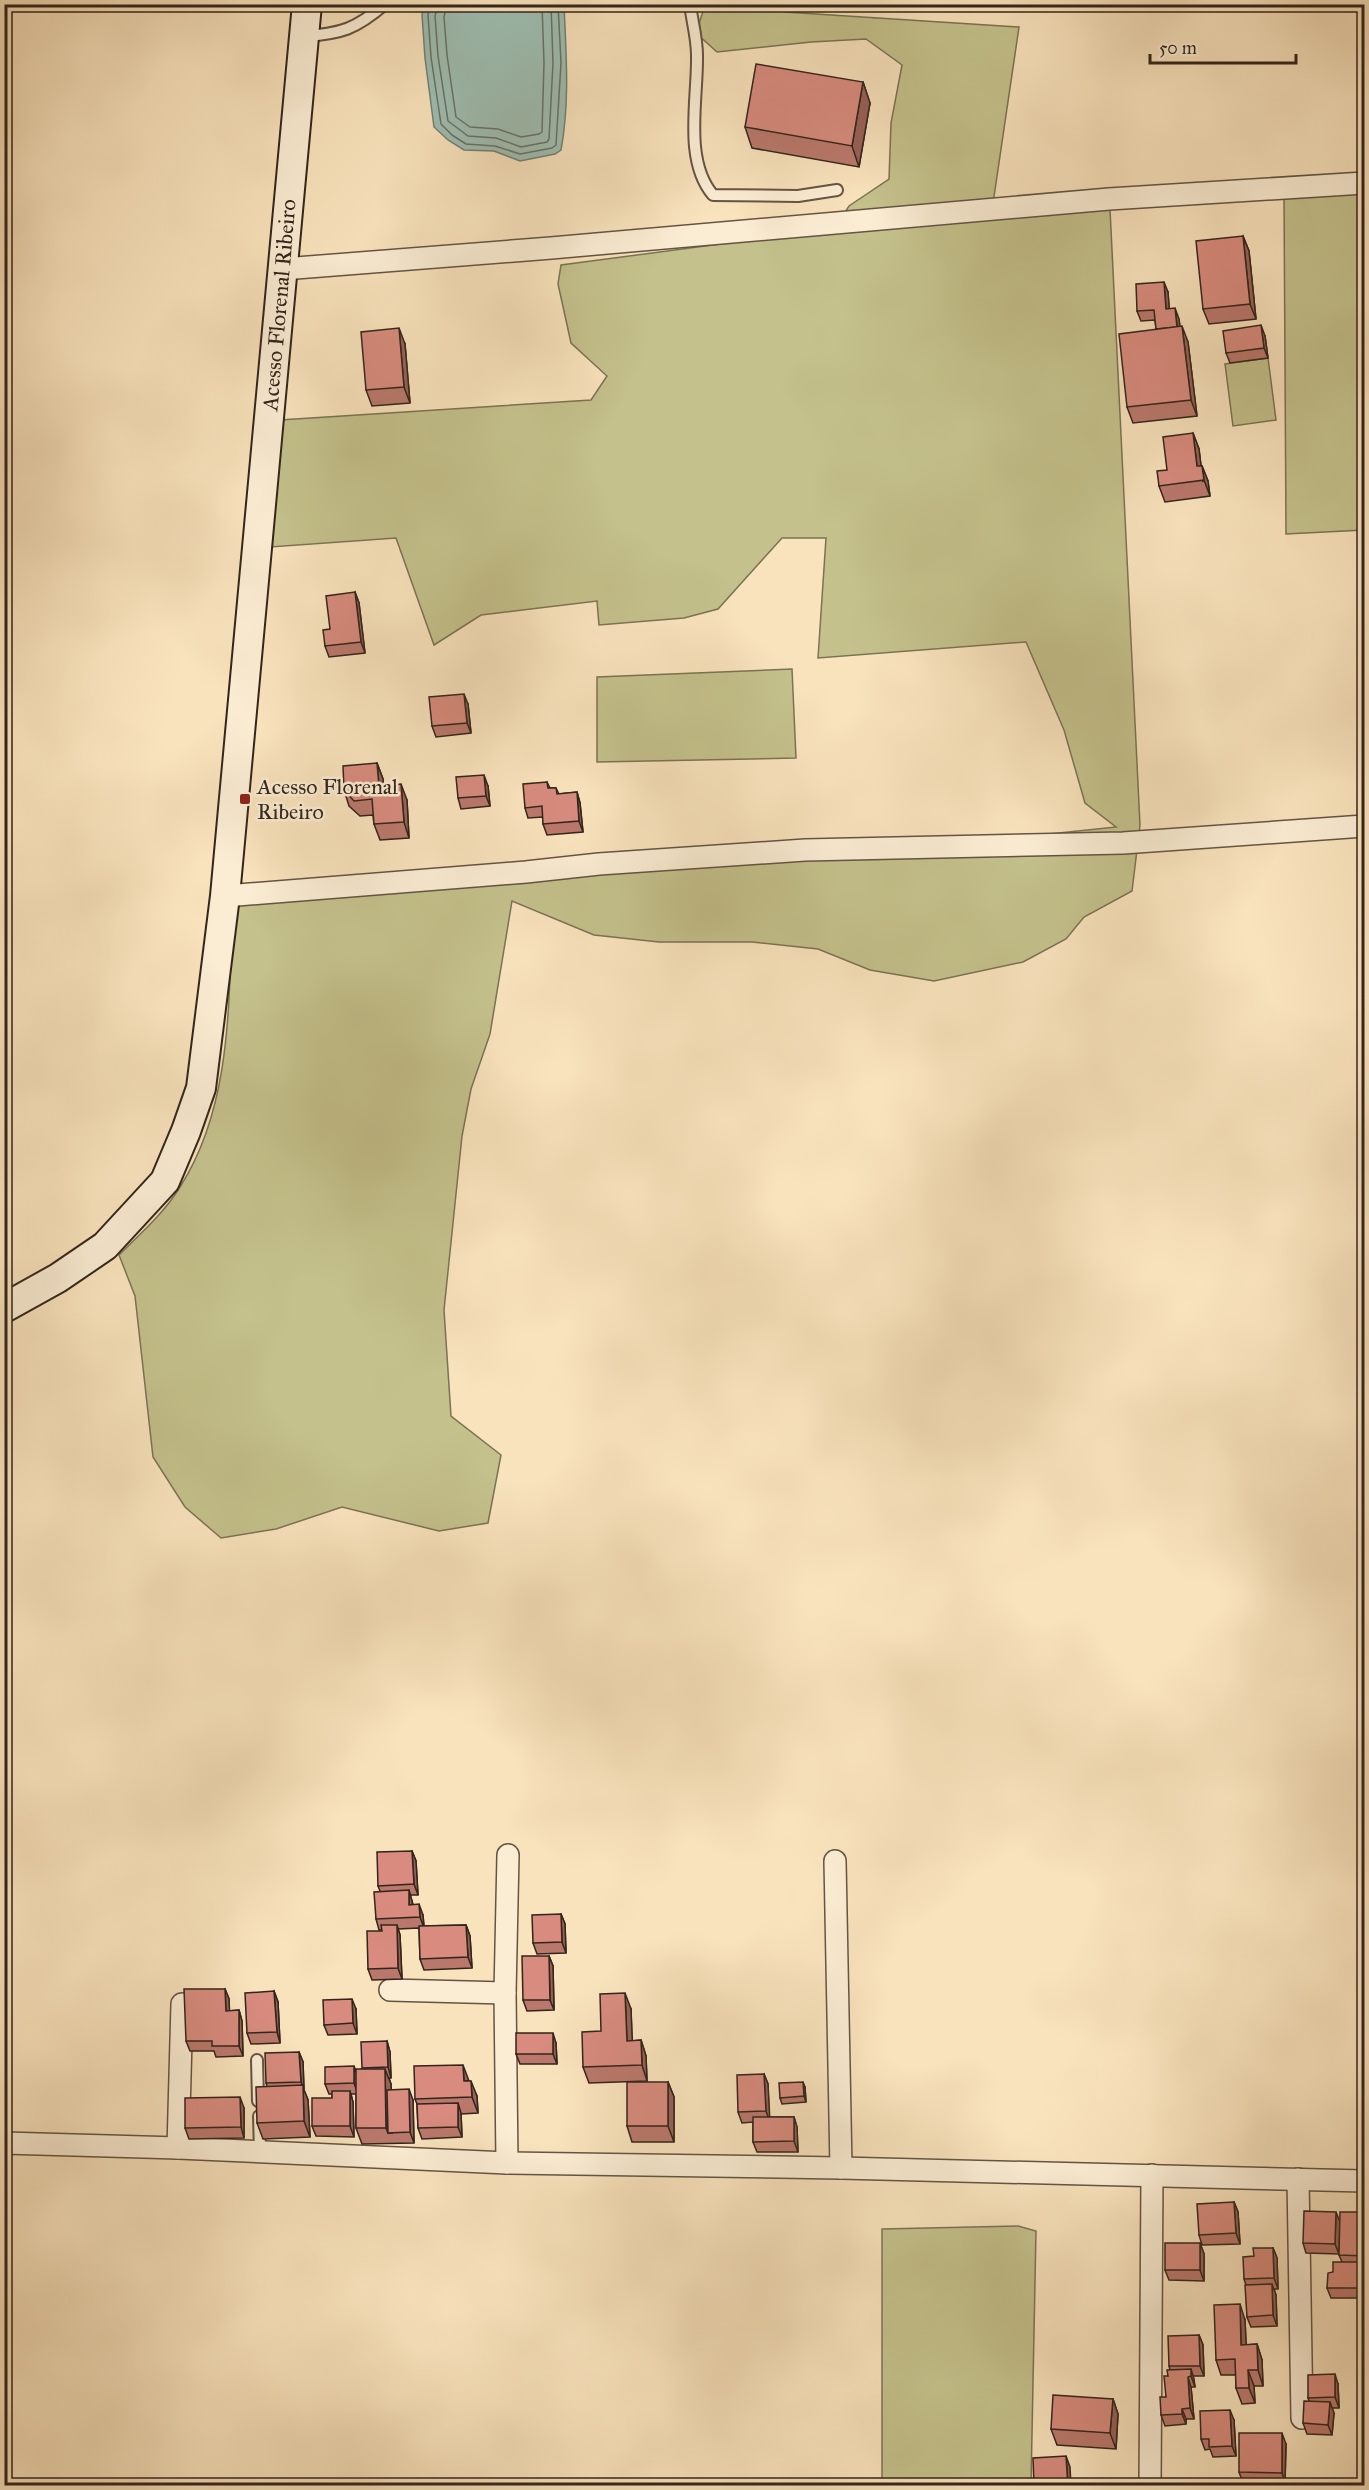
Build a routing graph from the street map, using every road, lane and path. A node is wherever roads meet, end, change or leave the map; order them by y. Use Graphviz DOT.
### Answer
graph roads {
  1 [pos="306,4"];
  2 [pos="385,4"];
  3 [pos="690,4"];
  4 [pos="304,36"];
  5 [pos="1365,183"];
  6 [pos="837,190"];
  7 [pos="283,268"];
  8 [pos="1365,826"];
  9 [pos="225,896"];
  10 [pos="4,1308"];
  11 [pos="508,1855"];
  12 [pos="835,1861"];
  13 [pos="390,1990"];
  14 [pos="505,1993"];
  15 [pos="182,2004"];
  16 [pos="257,2060"];
  17 [pos="4,2143"];
  18 [pos="178,2148"];
  19 [pos="260,2152"];
  20 [pos="507,2163"];
  21 [pos="841,2168"];
  22 [pos="1152,2175"];
  23 [pos="1298,2179"];
  24 [pos="1365,2181"];
  25 [pos="1302,2418"];
  26 [pos="1150,2486"];
  1 -- 4 [label="street, Acesso Florenal Ribeiro"];
  2 -- 4 [label="lane"];
  3 -- 6 [label="lane"];
  4 -- 7 [label="street, Acesso Florenal Ribeiro"];
  5 -- 7 [label="street"];
  7 -- 9 [label="street, Acesso Florenal Ribeiro"];
  8 -- 9 [label="street"];
  9 -- 10 [label="street, Acesso Florenal Ribeiro"];
  11 -- 14 [label="street"];
  12 -- 21 [label="street"];
  13 -- 14 [label="street"];
  14 -- 20 [label="street"];
  15 -- 18 [label="street"];
  16 -- 19 [label="lane"];
  17 -- 18 [label="street"];
  18 -- 19 [label="street"];
  19 -- 20 [label="street"];
  20 -- 21 [label="street"];
  21 -- 22 [label="street"];
  22 -- 23 [label="street"];
  22 -- 26 [label="street"];
  23 -- 24 [label="street"];
  23 -- 25 [label="street"];
}
